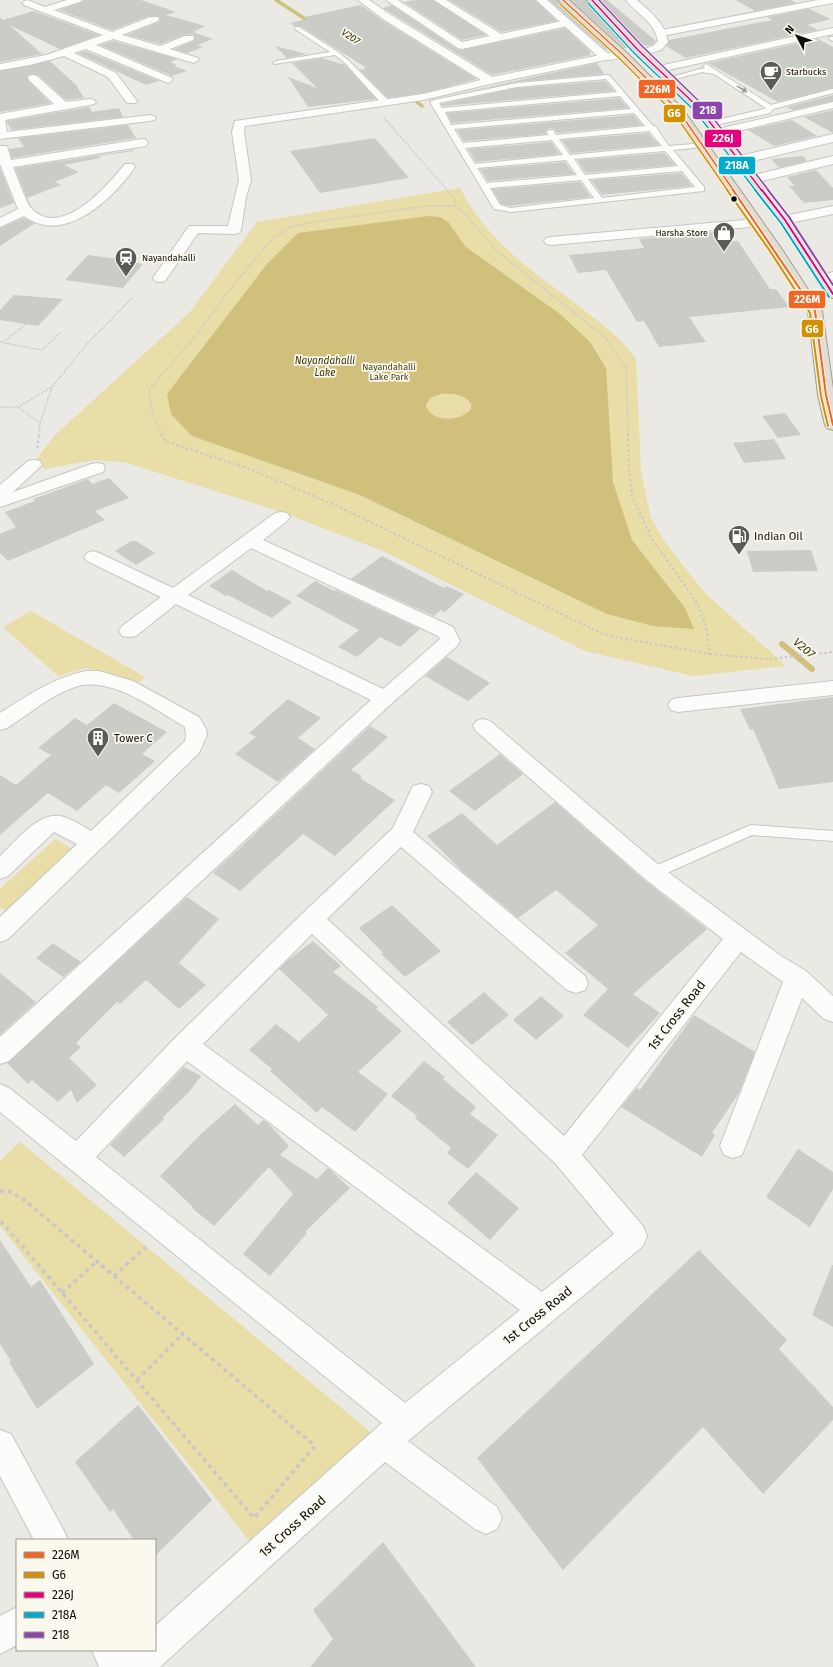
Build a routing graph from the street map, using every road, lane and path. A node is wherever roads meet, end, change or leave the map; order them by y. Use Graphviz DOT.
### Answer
graph roads {
  1 [pos="77,0"];
  2 [pos="363,0"];
  3 [pos="391,0"];
  4 [pos="439,0"];
  5 [pos="541,0"];
  6 [pos="564,0"];
  7 [pos="592,0"];
  8 [pos="631,0"];
  9 [pos="833,0"];
  10 [pos="27,3"];
  11 [pos="44,10"];
  12 [pos="459,12"];
  13 [pos="154,19"];
  14 [pos="423,20"];
  15 [pos="567,23"];
  16 [pos="400,25"];
  17 [pos="297,28"];
  18 [pos="662,33"];
  19 [pos="112,35"];
  20 [pos="832,36"];
  21 [pos="499,37"];
  22 [pos="189,38"];
  23 [pos="86,45"];
  24 [pos="462,45"];
  25 [pos="162,49"];
  26 [pos="64,52"];
  27 [pos="336,53"];
  28 [pos="474,53"];
  29 [pos="641,53"];
  30 [pos="622,54"];
  31 [pos="605,57"];
  32 [pos="194,60"];
  33 [pos="276,63"];
  34 [pos="0,66"];
  35 [pos="498,69"];
  36 [pos="710,69"];
  37 [pos="666,76"];
  38 [pos="33,78"];
  39 [pos="168,80"];
  40 [pos="490,80"];
  41 [pos="833,91"];
  42 [pos="621,94"];
  43 [pos="833,98"];
  44 [pos="526,99"];
  45 [pos="131,101"];
  46 [pos="90,102"];
  47 [pos="385,102"];
  48 [pos="371,104"];
  49 [pos="833,105"];
  50 [pos="63,106"];
  51 [pos="769,109"];
  52 [pos="440,110"];
  53 [pos="636,112"];
  54 [pos="789,115"];
  55 [pos="0,117"];
  56 [pos="150,118"];
  57 [pos="0,121"];
  58 [pos="803,123"];
  59 [pos="449,127"];
  60 [pos="652,128"];
  61 [pos="715,128"];
  62 [pos="817,131"];
  63 [pos="554,137"];
  64 [pos="832,138"];
  65 [pos="1,142"];
  66 [pos="142,143"];
  67 [pos="702,145"];
  68 [pos="460,146"];
  69 [pos="669,148"];
  70 [pos="568,157"];
  71 [pos="740,160"];
  72 [pos="833,160"];
  73 [pos="6,164"];
  74 [pos="473,166"];
  75 [pos="129,167"];
  76 [pos="685,168"];
  77 [pos="583,177"];
  78 [pos="754,179"];
  79 [pos="485,186"];
  80 [pos="600,201"];
  81 [pos="455,206"];
  82 [pos="25,210"];
  83 [pos="833,210"];
  84 [pos="785,220"];
  85 [pos="0,223"];
  86 [pos="756,223"];
  87 [pos="551,242"];
  88 [pos="160,278"];
  89 [pos="828,278"];
  90 [pos="833,294"];
  91 [pos="132,298"];
  92 [pos="26,324"];
  93 [pos="60,333"];
  94 [pos="1,342"];
  95 [pos="52,387"];
  96 [pos="0,407"];
  97 [pos="18,407"];
  98 [pos="40,423"];
  99 [pos="833,425"];
  100 [pos="34,465"];
  101 [pos="97,468"];
  102 [pos="0,494"];
  103 [pos="0,502"];
  104 [pos="281,517"];
  105 [pos="251,541"];
  106 [pos="93,557"];
  107 [pos="174,595"];
  108 [pos="129,631"];
  109 [pos="833,652"];
  110 [pos="710,654"];
  111 [pos="833,688"];
  112 [pos="385,698"];
  113 [pos="678,705"];
  114 [pos="0,723"];
  115 [pos="483,726"];
  116 [pos="421,792"];
  117 [pos="402,834"];
  118 [pos="833,836"];
  119 [pos="92,842"];
  120 [pos="0,870"];
  121 [pos="653,873"];
  122 [pos="312,919"];
  123 [pos="1,929"];
  124 [pos="739,937"];
  125 [pos="797,978"];
  126 [pos="576,983"];
  127 [pos="833,1011"];
  128 [pos="185,1045"];
  129 [pos="0,1053"];
  130 [pos="0,1096"];
  131 [pos="733,1146"];
  132 [pos="565,1155"];
  133 [pos="77,1158"];
  134 [pos="0,1191"];
  135 [pos="0,1220"];
  136 [pos="165,1230"];
  137 [pos="97,1261"];
  138 [pos="114,1276"];
  139 [pos="62,1293"];
  140 [pos="542,1310"];
  141 [pos="183,1334"];
  142 [pos="137,1380"];
  143 [pos="394,1433"];
  144 [pos="0,1445"];
  145 [pos="486,1518"];
  146 [pos="51,1539"];
  147 [pos="16,1625"];
  148 [pos="0,1637"];
  149 [pos="156,1647"];
  150 [pos="109,1651"];
  151 [pos="152,1651"];
  152 [pos="117,1667"];
  153 [pos="135,1667"];
  1 -- 11 [label="street"];
  2 -- 16 [label="street"];
  3 -- 14 [label="street"];
  4 -- 12 [label="street"];
  5 -- 15 [label="street"];
  6 -- 30 [label="highway"];
  7 -- 29 [label="highway"];
  8 -- 18 [label="street"];
  9 -- 18 [label="street"];
  10 -- 11 [label="street"];
  11 -- 19 [label="street"];
  12 -- 14 [label="street"];
  12 -- 21 [label="street"];
  13 -- 19 [label="street"];
  14 -- 16 [label="street"];
  14 -- 24 [label="street"];
  15 -- 21 [label="street"];
  15 -- 31 [label="street"];
  16 -- 40 [label="street"];
  17 -- 27 [label="lane"];
  18 -- 29 [label="street"];
  19 -- 23 [label="street"];
  19 -- 25 [label="street"];
  20 -- 36 [label="street"];
  20 -- 37 [label="street"];
  21 -- 24 [label="street"];
  22 -- 25 [label="street"];
  23 -- 26 [label="street"];
  23 -- 39 [label="street"];
  24 -- 28 [label="street"];
  25 -- 32 [label="street"];
  26 -- 34 [label="street"];
  26 -- 45 [label="street"];
  27 -- 33 [label="lane"];
  27 -- 47 [label="lane"];
  29 -- 37 [label="highway"];
  30 -- 31 [label="street"];
  30 -- 67 [label="highway"];
  31 -- 44 [label="street"];
  35 -- 44 [label="street"];
  36 -- 37 [label="street"];
  36 -- 51 [label="lane, one-way"];
  37 -- 61 [label="highway"];
  38 -- 50 [label="street"];
  40 -- 44 [label="street"];
  40 -- 47 [label="street"];
  41 -- 51 [label="lane"];
  42 -- 44 [label="lane"];
  42 -- 44 [label="lane"];
  42 -- 53 [label="lane"];
  43 -- 51 [label="lane"];
  44 -- 52 [label="lane"];
  44 -- 52 [label="lane"];
  44 -- 53 [label="lane"];
  44 -- 59 [label="lane"];
  44 -- 63 [label="lane"];
  46 -- 50 [label="street"];
  47 -- 48 [label="street"];
  48 -- 81 [label="path"];
  48 -- 88 [label="street"];
  49 -- 54 [label="street"];
  50 -- 55 [label="street"];
  51 -- 61 [label="lane"];
  52 -- 59 [label="lane"];
  53 -- 60 [label="lane"];
  54 -- 58 [label="street"];
  54 -- 61 [label="street"];
  56 -- 65 [label="street"];
  57 -- 65 [label="street"];
  59 -- 68 [label="lane"];
  60 -- 63 [label="lane"];
  60 -- 69 [label="lane"];
  61 -- 71 [label="highway"];
  62 -- 64 [label="street"];
  63 -- 68 [label="lane"];
  63 -- 70 [label="lane"];
  64 -- 71 [label="street"];
  65 -- 73 [label="street"];
  66 -- 73 [label="street"];
  67 -- 69 [label="lane"];
  67 -- 86 [label="highway"];
  68 -- 74 [label="lane"];
  69 -- 70 [label="lane"];
  69 -- 76 [label="lane"];
  70 -- 74 [label="lane"];
  70 -- 77 [label="lane"];
  71 -- 78 [label="highway"];
  72 -- 78 [label="street"];
  73 -- 82 [label="street"];
  74 -- 79 [label="lane"];
  75 -- 82 [label="street"];
  76 -- 77 [label="lane"];
  76 -- 80 [label="lane"];
  77 -- 79 [label="lane"];
  77 -- 80 [label="lane"];
  78 -- 84 [label="highway"];
  79 -- 80 [label="lane"];
  81 -- 110 [label="path"];
  81 -- 110 [label="path"];
  82 -- 85 [label="street"];
  83 -- 84 [label="street"];
  84 -- 89 [label="highway"];
  86 -- 87 [label="street"];
  86 -- 99 [label="highway"];
  89 -- 90 [label="highway"];
  91 -- 95 [label="path"];
  92 -- 94 [label="path"];
  93 -- 94 [label="path"];
  95 -- 97 [label="path"];
  95 -- 98 [label="path"];
  96 -- 97 [label="path"];
  97 -- 98 [label="path"];
  98 -- 100 [label="path"];
  100 -- 102 [label="street"];
  101 -- 103 [label="street"];
  104 -- 105 [label="street"];
  105 -- 107 [label="street"];
  105 -- 112 [label="street"];
  106 -- 107 [label="street"];
  107 -- 108 [label="street"];
  107 -- 112 [label="street"];
  109 -- 110 [label="path"];
  111 -- 113 [label="street"];
  112 -- 129 [label="street"];
  114 -- 119 [label="street"];
  115 -- 121 [label="street"];
  116 -- 117 [label="street"];
  117 -- 122 [label="street"];
  117 -- 126 [label="street"];
  118 -- 121 [label="lane"];
  119 -- 120 [label="street"];
  119 -- 123 [label="street"];
  121 -- 124 [label="street"];
  122 -- 128 [label="street"];
  122 -- 132 [label="street"];
  124 -- 125 [label="street"];
  124 -- 132 [label="street, 1st Cross Road"];
  125 -- 127 [label="street"];
  125 -- 131 [label="street"];
  128 -- 133 [label="street"];
  128 -- 140 [label="street"];
  130 -- 133 [label="street"];
  132 -- 140 [label="street, 1st Cross Road"];
  133 -- 136 [label="street"];
  134 -- 137 [label="path"];
  135 -- 139 [label="path"];
  136 -- 138 [label="path"];
  136 -- 143 [label="street"];
  137 -- 138 [label="path"];
  137 -- 139 [label="path"];
  138 -- 141 [label="path"];
  139 -- 142 [label="path"];
  140 -- 143 [label="street, 1st Cross Road"];
  141 -- 142 [label="path"];
  141 -- 142 [label="path"];
  143 -- 145 [label="street"];
  143 -- 149 [label="street, 1st Cross Road"];
  144 -- 146 [label="street"];
  147 -- 148 [label="street"];
  150 -- 152 [label="street"];
  151 -- 153 [label="street, 1st Cross Road"];
}
